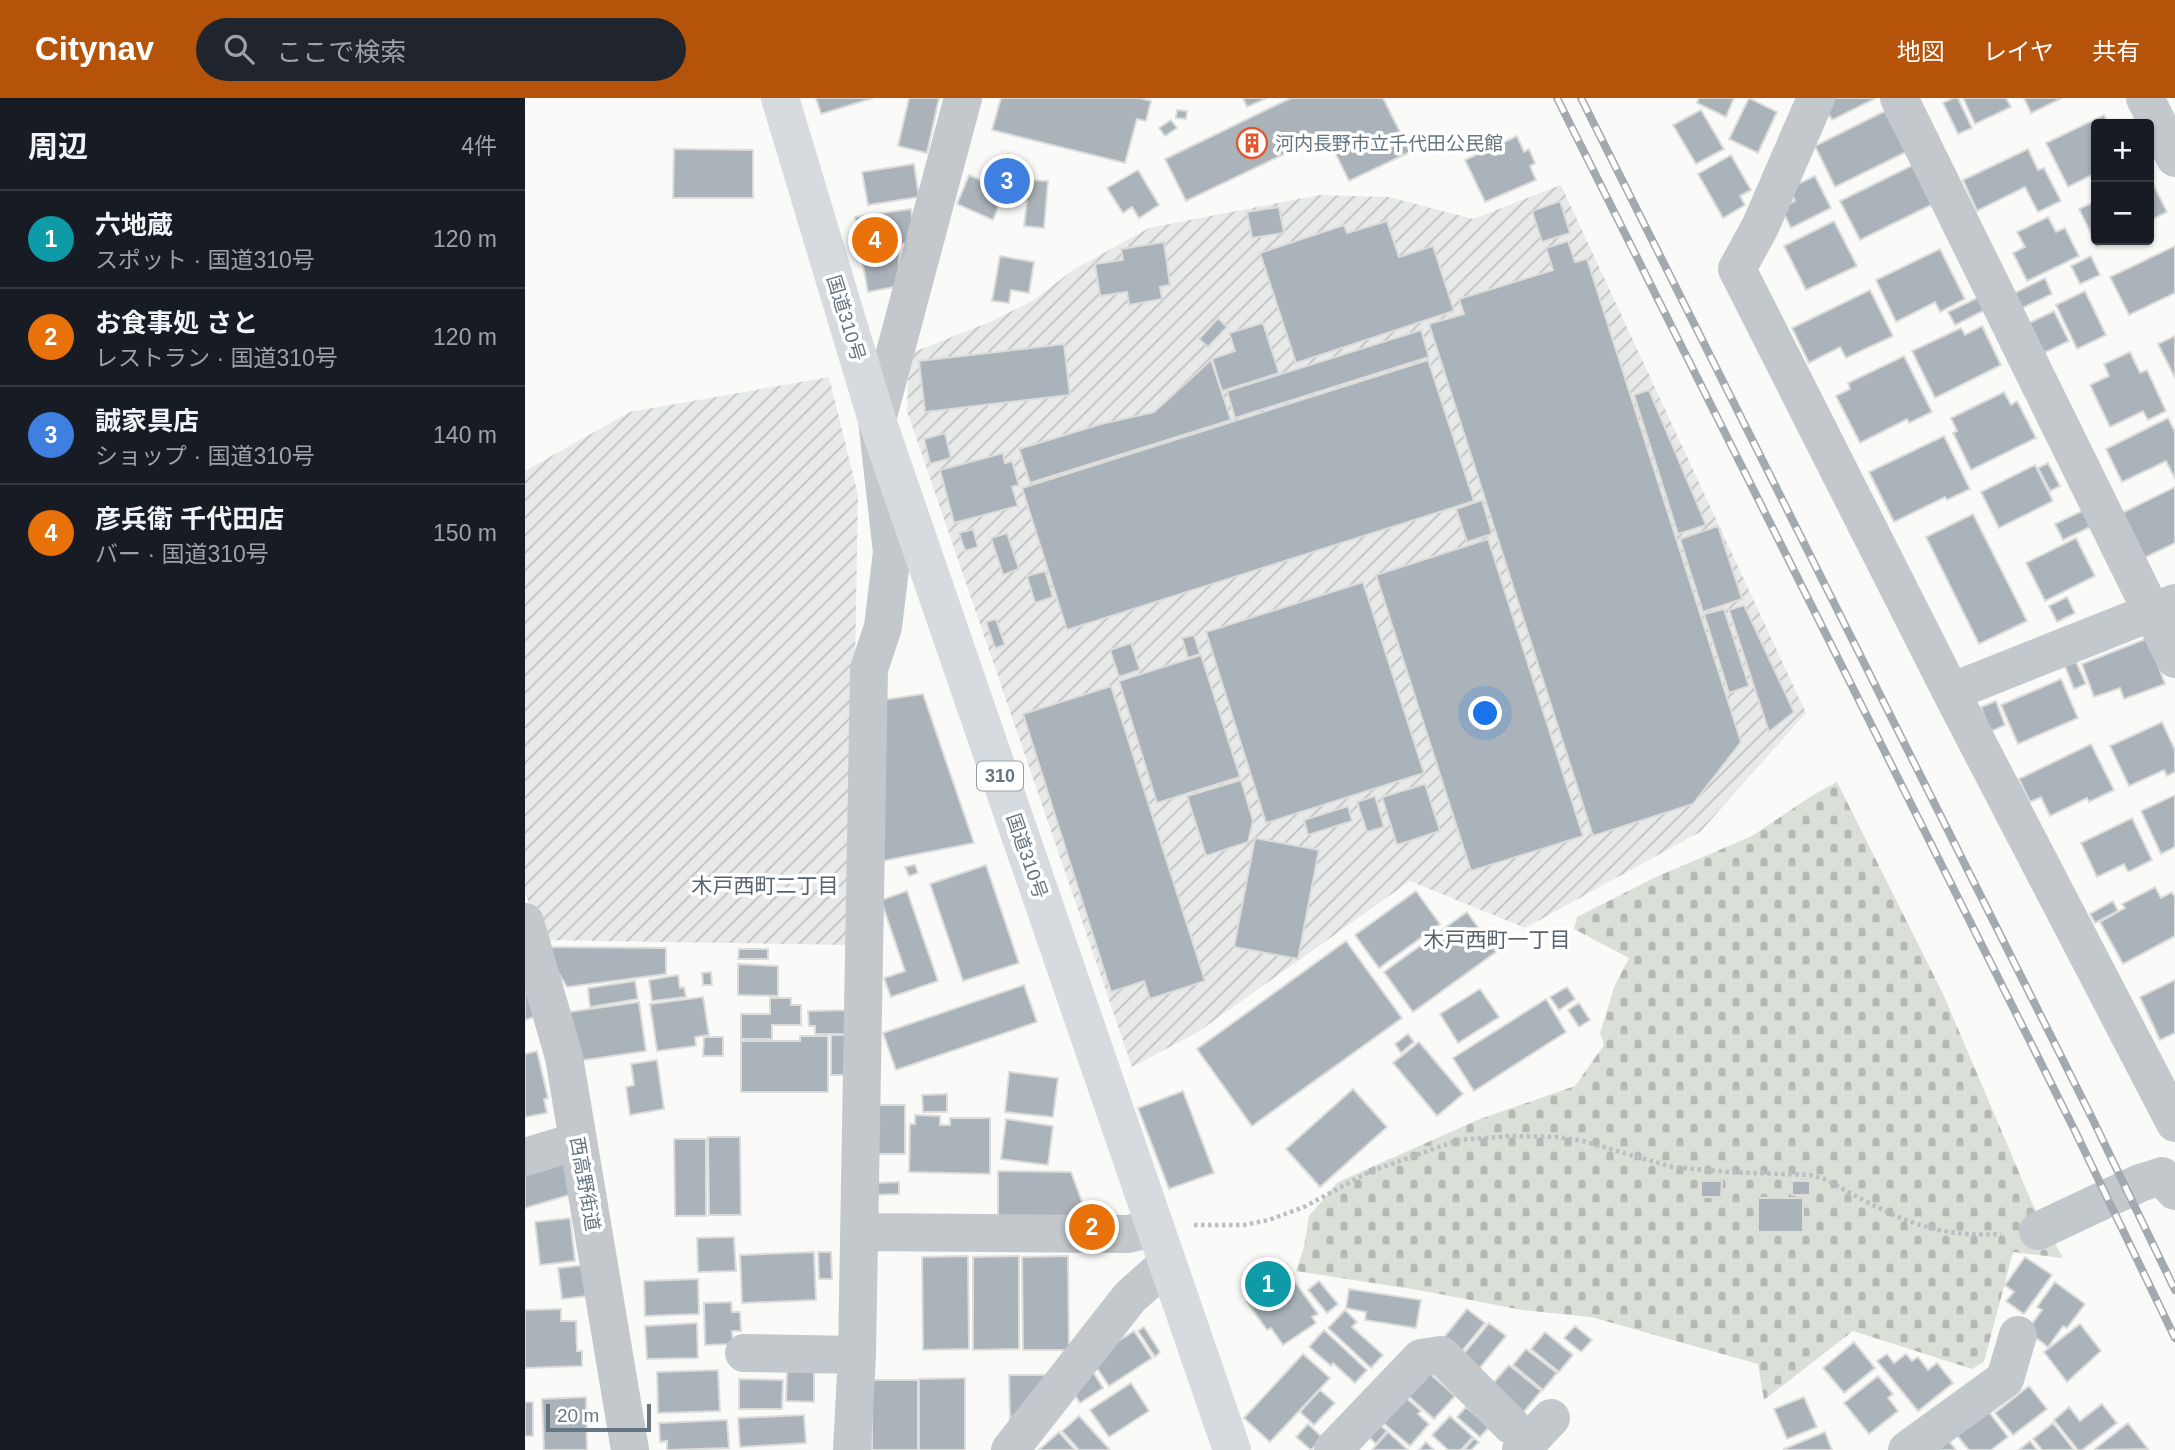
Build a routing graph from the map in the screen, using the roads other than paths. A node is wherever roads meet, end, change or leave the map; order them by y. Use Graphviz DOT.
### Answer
graph roads {
  1 [pos="780,98"];
  2 [pos="963,98"];
  3 [pos="1816,98"];
  4 [pos="1899,98"];
  5 [pos="2145,98"];
  6 [pos="2175,158"];
  7 [pos="877,420"];
  8 [pos="2164,608"];
  9 [pos="2175,659"];
  10 [pos="1951,692"];
  11 [pos="525,922"];
  12 [pos="2175,1123"];
  13 [pos="578,1142"];
  14 [pos="525,1157"];
  15 [pos="2175,1191"];
  16 [pos="1154,1227"];
  17 [pos="2038,1231"];
  18 [pos="860,1232"];
  19 [pos="1167,1264"];
  20 [pos="2018,1335"];
  21 [pos="744,1353"];
  22 [pos="857,1355"];
  23 [pos="1551,1418"];
  24 [pos="1516,1437"];
  25 [pos="1223,1446"];
  26 [pos="630,1450"];
  27 [pos="852,1450"];
  28 [pos="1010,1450"];
  29 [pos="1333,1450"];
  30 [pos="1907,1450"];
  1 -- 7 [label="highway, 国道310号 / 310"];
  2 -- 7 [label="street"];
  3 -- 10 [label="street"];
  4 -- 8 [label="street"];
  5 -- 6 [label="street"];
  7 -- 16 [label="highway, 国道310号 / 310"];
  7 -- 18 [label="street"];
  8 -- 9 [label="street"];
  8 -- 10 [label="street"];
  10 -- 12 [label="street"];
  11 -- 13 [label="street, 西高野街道"];
  13 -- 14 [label="street"];
  13 -- 26 [label="street, 西高野街道"];
  15 -- 17 [label="street"];
  16 -- 18 [label="street"];
  16 -- 19 [label="highway, 国道310号 / 310"];
  18 -- 22 [label="street"];
  19 -- 25 [label="highway, 国道310号 / 310"];
  19 -- 28 [label="street"];
  20 -- 30 [label="street"];
  21 -- 22 [label="street"];
  22 -- 27 [label="street"];
  23 -- 24 [label="street"];
  24 -- 29 [label="street"];
}
